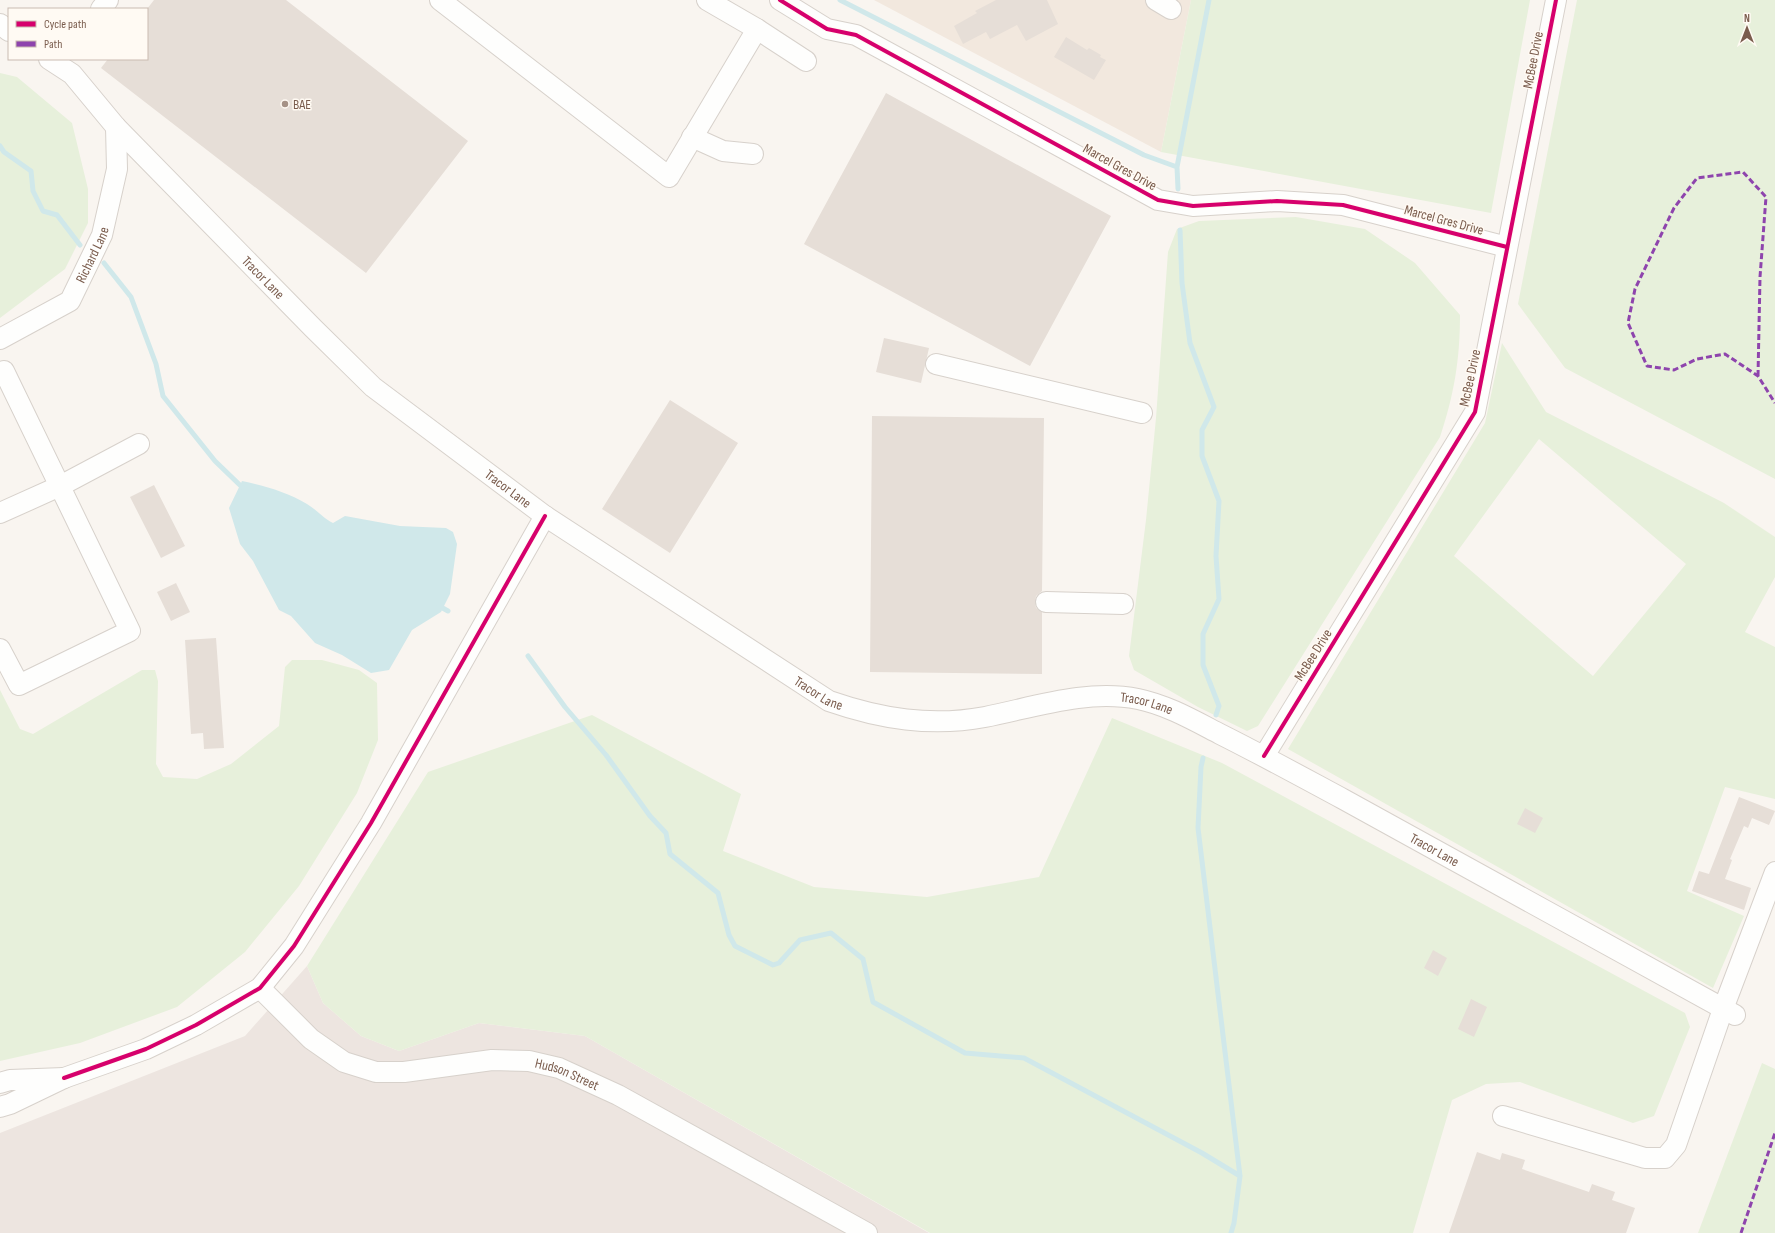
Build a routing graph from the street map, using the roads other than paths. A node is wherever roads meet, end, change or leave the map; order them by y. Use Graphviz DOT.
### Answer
graph roads {
  1 [pos="108,0"];
  2 [pos="440,0"];
  3 [pos="709,0"];
  4 [pos="780,0"];
  5 [pos="1556,0"];
  6 [pos="102,8"];
  7 [pos="0,24"];
  8 [pos="757,29"];
  9 [pos="8,30"];
  10 [pos="56,61"];
  11 [pos="806,61"];
  12 [pos="116,127"];
  13 [pos="692,137"];
  14 [pos="753,154"];
  15 [pos="1507,247"];
  16 [pos="0,339"];
  17 [pos="936,364"];
  18 [pos="4,371"];
  19 [pos="1142,412"];
  20 [pos="139,444"];
  21 [pos="60,486"];
  22 [pos="0,513"];
  23 [pos="545,516"];
  24 [pos="1046,602"];
  25 [pos="1123,604"];
  26 [pos="0,649"];
  27 [pos="1264,756"];
  28 [pos="1775,872"];
  29 [pos="260,988"];
  30 [pos="1729,1012"];
  31 [pos="64,1078"];
  32 [pos="0,1083"];
  33 [pos="0,1107"];
  34 [pos="1503,1116"];
  35 [pos="867,1233"];
  1 -- 6 [label="street"];
  2 -- 13 [label="street"];
  3 -- 8 [label="street"];
  4 -- 15 [label="street, Marcel Gres Drive"];
  5 -- 15 [label="street, McBee Drive"];
  7 -- 9 [label="street"];
  8 -- 11 [label="street"];
  8 -- 13 [label="street"];
  10 -- 12 [label="street, Tracor Lane"];
  12 -- 16 [label="street, Richard Lane"];
  12 -- 23 [label="street, Tracor Lane"];
  13 -- 14 [label="street"];
  15 -- 27 [label="street, McBee Drive"];
  17 -- 19 [label="street"];
  18 -- 21 [label="street"];
  20 -- 21 [label="street"];
  21 -- 22 [label="street"];
  21 -- 26 [label="street"];
  23 -- 27 [label="street, Tracor Lane"];
  23 -- 29 [label="street"];
  24 -- 25 [label="street"];
  27 -- 30 [label="street, Tracor Lane"];
  28 -- 30 [label="street"];
  29 -- 31 [label="street"];
  29 -- 35 [label="street, Hudson Street"];
  30 -- 34 [label="street"];
  31 -- 32 [label="street"];
  31 -- 33 [label="street"];
}
